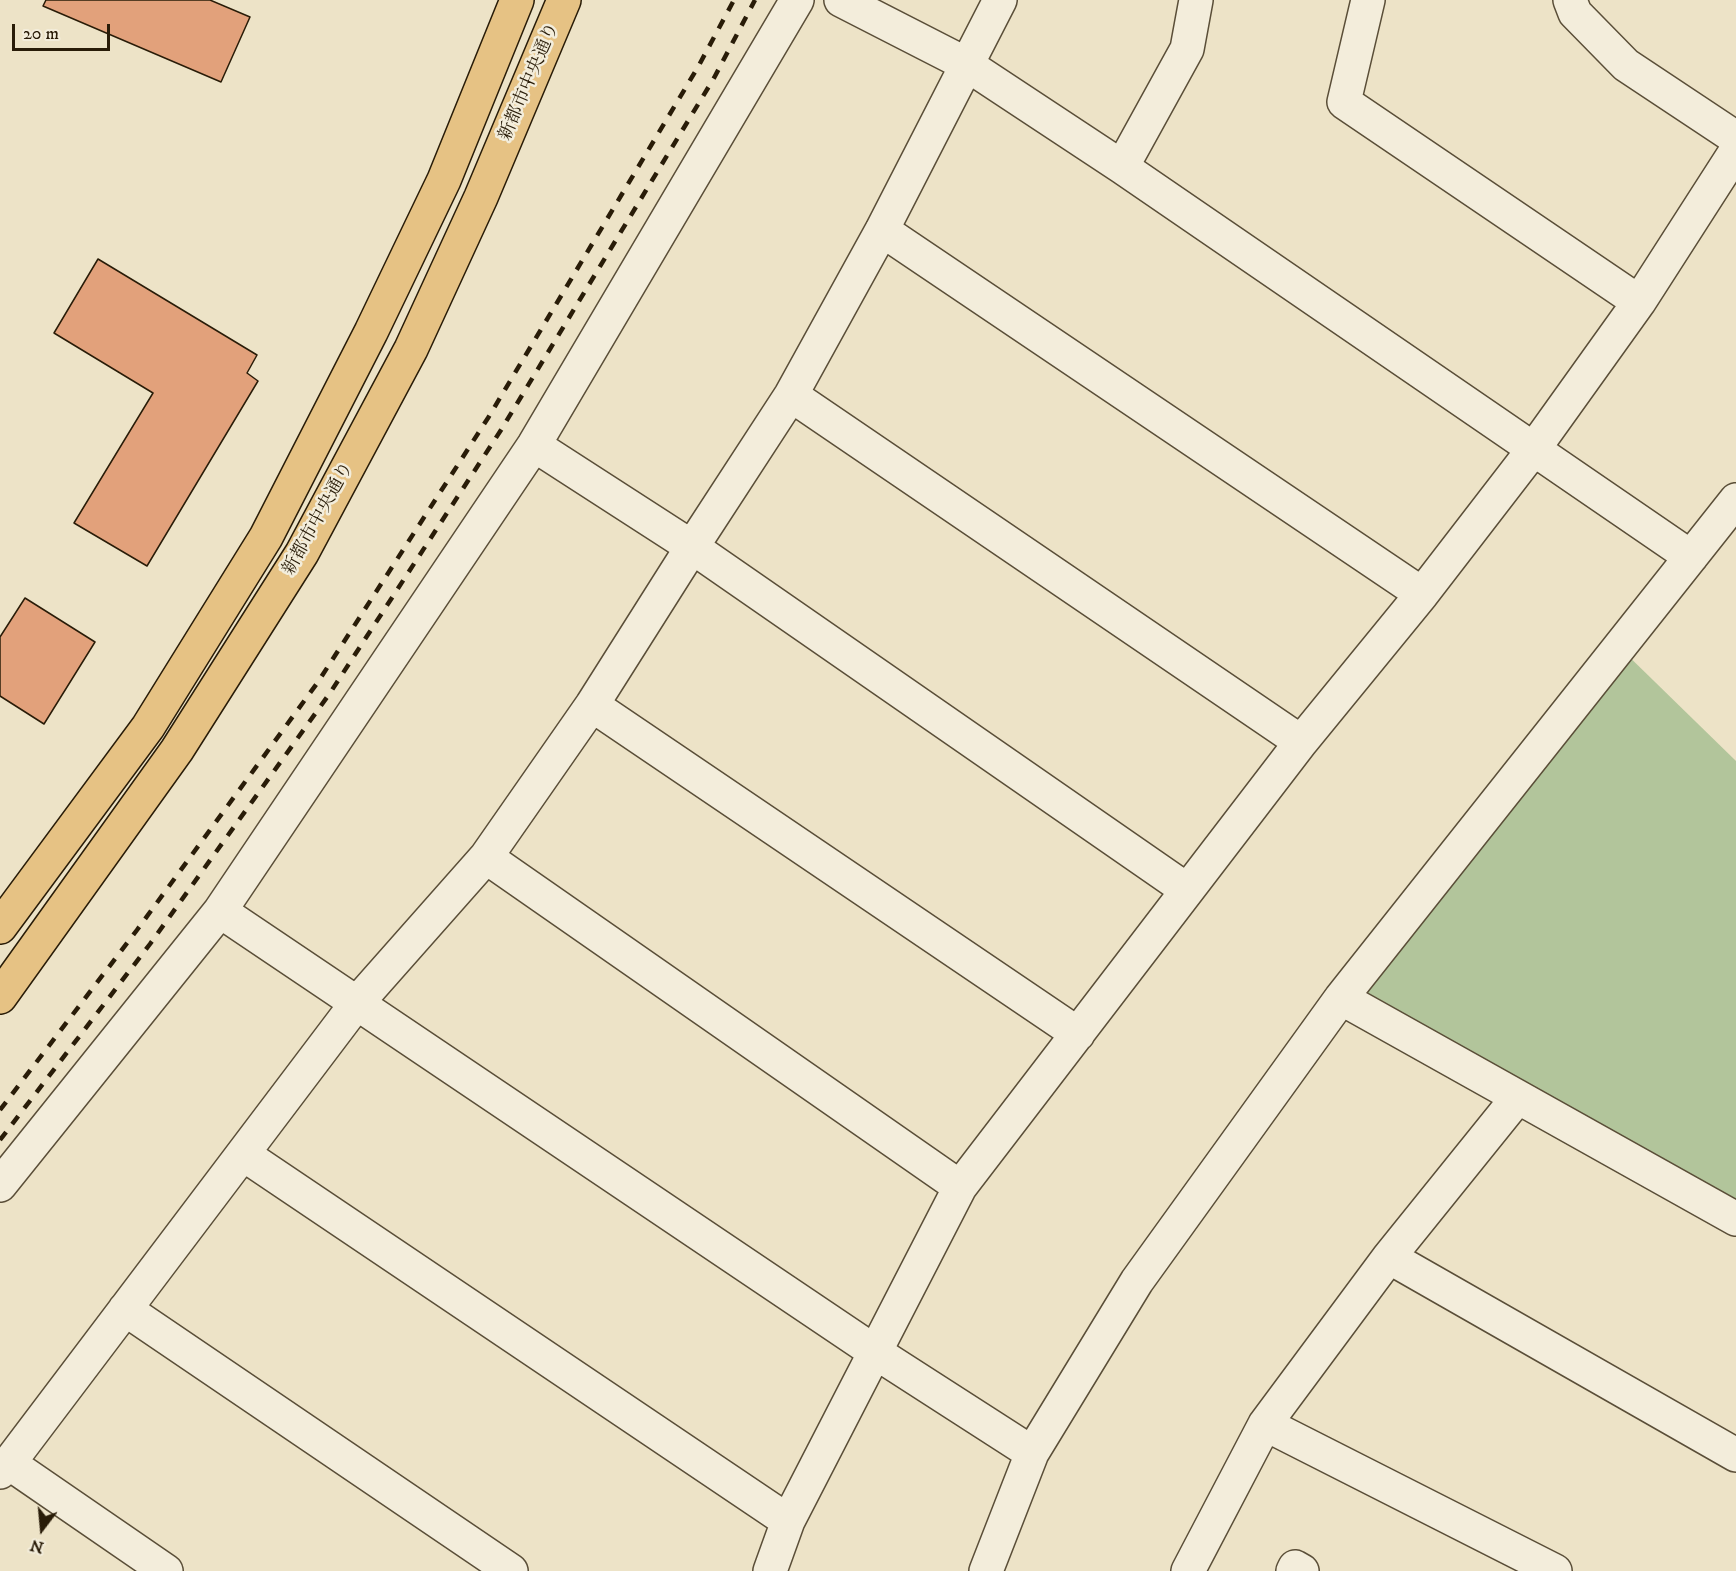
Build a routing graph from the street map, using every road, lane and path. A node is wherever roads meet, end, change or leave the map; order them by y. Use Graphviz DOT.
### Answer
graph roads {
  1 [pos="517,0"];
  2 [pos="564,0"];
  3 [pos="797,0"];
  4 [pos="841,0"];
  5 [pos="1000,0"];
  6 [pos="1196,0"];
  7 [pos="1368,0"];
  8 [pos="1570,0"];
  9 [pos="966,64"];
  10 [pos="1736,138"];
  11 [pos="1736,151"];
  12 [pos="1122,167"];
  13 [pos="882,230"];
  14 [pos="1640,302"];
  15 [pos="791,395"];
  16 [pos="534,444"];
  17 [pos="1533,450"];
  18 [pos="1736,500"];
  19 [pos="692,547"];
  20 [pos="1691,556"];
  21 [pos="1422,594"];
  22 [pos="592,705"];
  23 [pos="1301,742"];
  24 [pos="486,858"];
  25 [pos="1187,890"];
  26 [pos="220,911"];
  27 [pos="0,927"];
  28 [pos="0,996"];
  29 [pos="1341,998"];
  30 [pos="356,1004"];
  31 [pos="1078,1034"];
  32 [pos="1518,1097"];
  33 [pos="243,1154"];
  34 [pos="0,1185"];
  35 [pos="960,1187"];
  36 [pos="1736,1219"];
  37 [pos="1389,1257"];
  38 [pos="125,1309"];
  39 [pos="874,1352"];
  40 [pos="1265,1424"];
  41 [pos="1032,1453"];
  42 [pos="1736,1455"];
  43 [pos="5,1467"];
  44 [pos="788,1521"];
  45 [pos="166,1571"];
  46 [pos="511,1571"];
  47 [pos="770,1571"];
  48 [pos="986,1571"];
  49 [pos="1188,1571"];
  50 [pos="1293,1571"];
  51 [pos="1302,1571"];
  52 [pos="1556,1571"];
  1 -- 27 [label="main road, 新都市中央通り"];
  2 -- 28 [label="main road, 新都市中央通り"];
  3 -- 16 [label="street"];
  4 -- 9 [label="street"];
  5 -- 9 [label="street"];
  6 -- 12 [label="street"];
  7 -- 14 [label="street"];
  8 -- 10 [label="street"];
  9 -- 12 [label="street"];
  9 -- 13 [label="street"];
  11 -- 14 [label="street"];
  12 -- 17 [label="street"];
  13 -- 15 [label="street"];
  13 -- 21 [label="street"];
  14 -- 17 [label="street"];
  15 -- 19 [label="street"];
  15 -- 23 [label="street"];
  16 -- 19 [label="street"];
  16 -- 26 [label="street"];
  17 -- 20 [label="street"];
  17 -- 21 [label="street"];
  18 -- 20 [label="street"];
  19 -- 22 [label="street"];
  19 -- 25 [label="street"];
  20 -- 29 [label="street"];
  21 -- 23 [label="street"];
  22 -- 24 [label="street"];
  22 -- 31 [label="street"];
  23 -- 25 [label="street"];
  24 -- 30 [label="street"];
  24 -- 35 [label="street"];
  25 -- 31 [label="street"];
  26 -- 30 [label="street"];
  26 -- 34 [label="street"];
  29 -- 32 [label="street"];
  29 -- 41 [label="street"];
  30 -- 33 [label="street"];
  30 -- 39 [label="street"];
  31 -- 35 [label="street"];
  32 -- 36 [label="street"];
  32 -- 37 [label="street"];
  33 -- 38 [label="street"];
  33 -- 44 [label="street"];
  35 -- 39 [label="street"];
  37 -- 40 [label="street"];
  37 -- 42 [label="street"];
  38 -- 43 [label="street"];
  38 -- 46 [label="street"];
  39 -- 41 [label="street"];
  39 -- 44 [label="street"];
  40 -- 49 [label="street"];
  40 -- 52 [label="street"];
  41 -- 48 [label="street"];
  43 -- 45 [label="street"];
  44 -- 47 [label="street"];
  50 -- 51 [label="street"];
}
